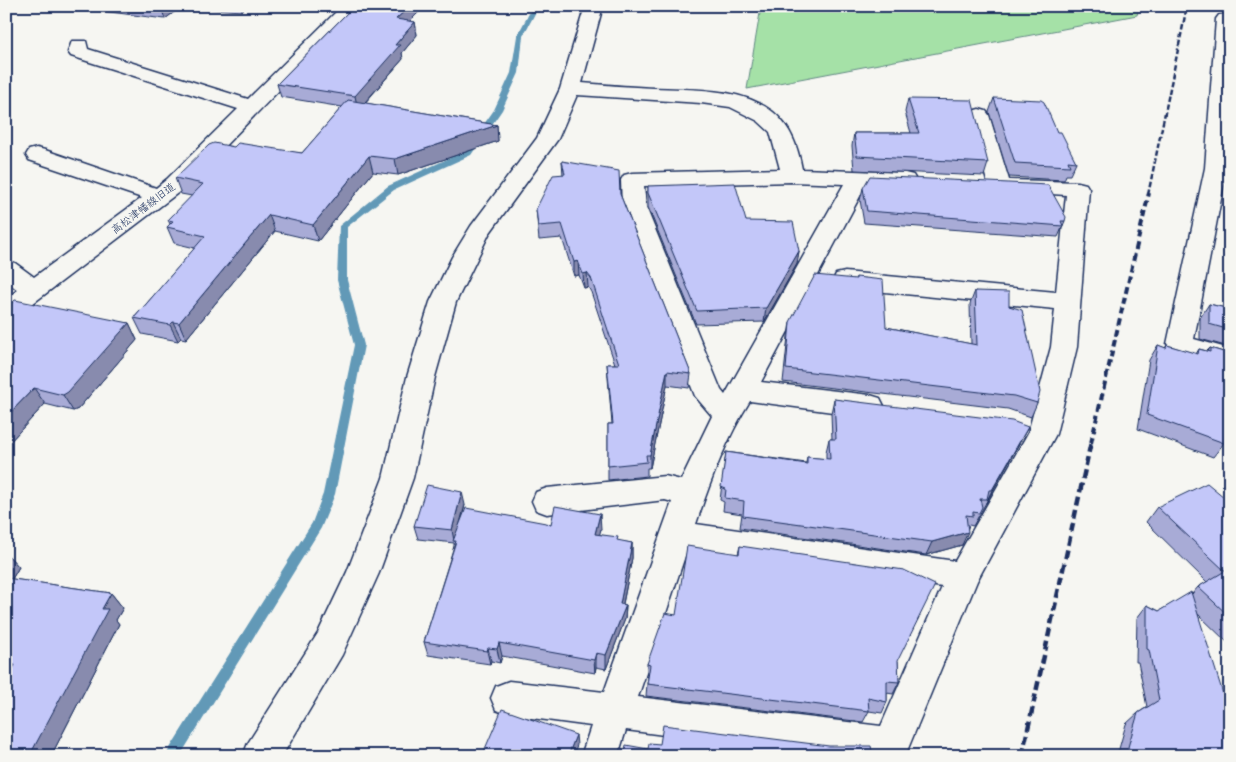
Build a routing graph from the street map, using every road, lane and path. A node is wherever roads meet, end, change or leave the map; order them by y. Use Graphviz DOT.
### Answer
graph roads {
  1 [pos="352,6"];
  2 [pos="594,6"];
  3 [pos="1230,20"];
  4 [pos="80,45"];
  5 [pos="570,89"];
  6 [pos="1225,89"];
  7 [pos="250,106"];
  8 [pos="979,114"];
  9 [pos="37,155"];
  10 [pos="1223,169"];
  11 [pos="792,175"];
  12 [pos="859,178"];
  13 [pos="929,182"];
  14 [pos="969,184"];
  15 [pos="999,185"];
  16 [pos="158,196"];
  17 [pos="6,269"];
  18 [pos="808,272"];
  19 [pos="34,289"];
  20 [pos="1068,302"];
  21 [pos="6,311"];
  22 [pos="1230,358"];
  23 [pos="744,390"];
  24 [pos="891,408"];
  25 [pos="727,414"];
  26 [pos="691,495"];
  27 [pos="547,501"];
  28 [pos="677,535"];
  29 [pos="963,576"];
  30 [pos="509,698"];
  31 [pos="615,713"];
  32 [pos="261,756"];
  33 [pos="600,756"];
  1 -- 7 [label="street, 高松津幡線旧道"];
  2 -- 5 [label="street"];
  3 -- 6 [label="street"];
  4 -- 7 [label="street"];
  5 -- 11 [label="street"];
  5 -- 32 [label="street"];
  6 -- 10 [label="street"];
  7 -- 16 [label="street, 高松津幡線旧道"];
  8 -- 15 [label="street"];
  9 -- 16 [label="street"];
  10 -- 22 [label="street"];
  11 -- 12 [label="street"];
  11 -- 25 [label="street"];
  12 -- 13 [label="street"];
  12 -- 18 [label="street"];
  14 -- 15 [label="street"];
  15 -- 20 [label="street"];
  16 -- 19 [label="street, 高松津幡線旧道"];
  17 -- 19 [label="street"];
  18 -- 20 [label="street"];
  18 -- 23 [label="street"];
  19 -- 21 [label="street, 高松津幡線旧道"];
  20 -- 29 [label="street"];
  23 -- 24 [label="street"];
  23 -- 25 [label="street"];
  25 -- 26 [label="street"];
  26 -- 27 [label="street"];
  26 -- 28 [label="street"];
  28 -- 29 [label="street"];
  28 -- 31 [label="street"];
  29 -- 31 [label="street"];
  30 -- 31 [label="street"];
  31 -- 33 [label="street"];
}
